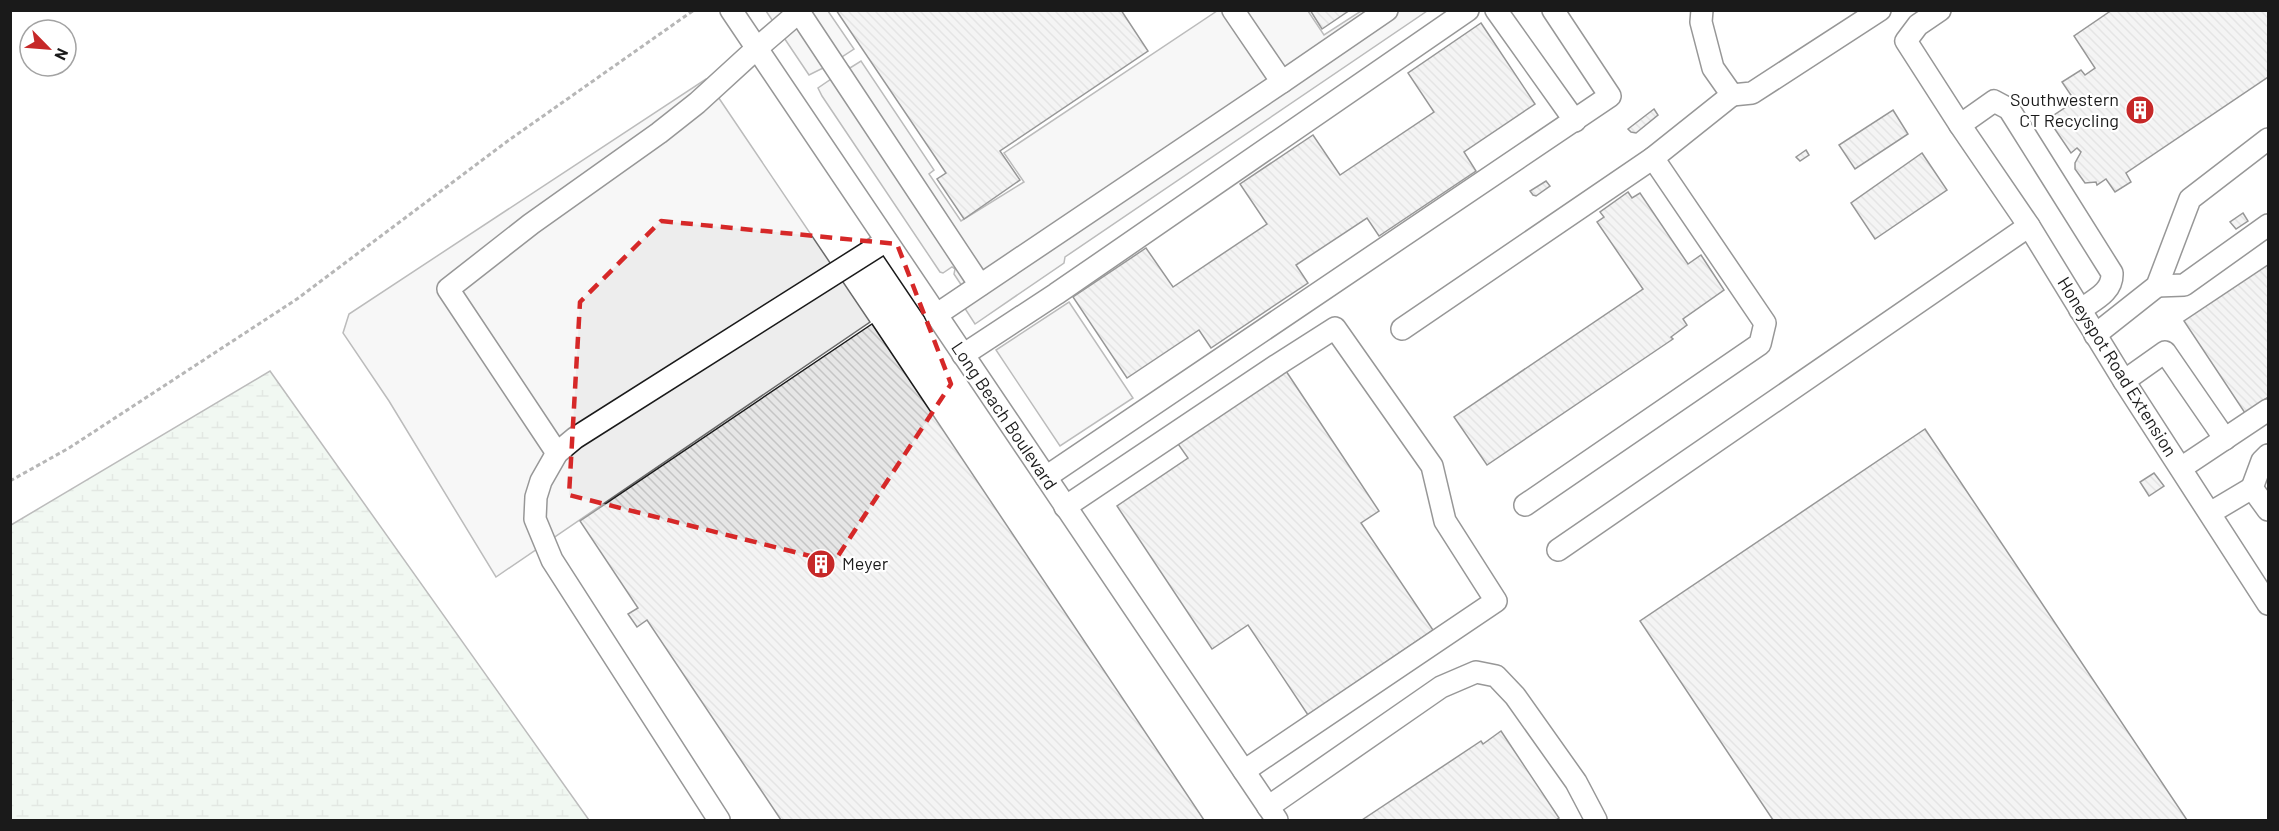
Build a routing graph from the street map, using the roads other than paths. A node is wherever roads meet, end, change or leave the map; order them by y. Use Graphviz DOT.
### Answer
graph roads {
  1 [pos="731,10"];
  2 [pos="1233,10"];
  3 [pos="1388,10"];
  4 [pos="1468,10"];
  5 [pos="1496,10"];
  6 [pos="1553,10"];
  7 [pos="1702,10"];
  8 [pos="1880,10"];
  9 [pos="1940,10"];
  10 [pos="798,11"];
  11 [pos="756,48"];
  12 [pos="1282,82"];
  13 [pos="1732,95"];
  14 [pos="1575,121"];
  15 [pos="1962,128"];
  16 [pos="2268,139"];
  17 [pos="1653,158"];
  18 [pos="2268,225"];
  19 [pos="2029,226"];
  20 [pos="886,241"];
  21 [pos="980,285"];
  22 [pos="2157,286"];
  23 [pos="2080,310"];
  24 [pos="936,315"];
  25 [pos="1402,329"];
  26 [pos="2095,335"];
  27 [pos="963,355"];
  28 [pos="2124,381"];
  29 [pos="2268,410"];
  30 [pos="2225,439"];
  31 [pos="557,453"];
  32 [pos="2268,455"];
  33 [pos="2181,468"];
  34 [pos="1046,477"];
  35 [pos="2252,488"];
  36 [pos="1526,505"];
  37 [pos="1065,507"];
  38 [pos="2268,510"];
  39 [pos="2210,513"];
  40 [pos="1558,550"];
  41 [pos="2268,604"];
  42 [pos="1244,771"];
  43 [pos="1273,814"];
  44 [pos="719,820"];
  45 [pos="1596,820"];
  1 -- 11 [label="street, Long Beach Boulevard"];
  2 -- 12 [label="street"];
  3 -- 12 [label="street"];
  4 -- 27 [label="street"];
  5 -- 14 [label="street"];
  6 -- 14 [label="street"];
  7 -- 13 [label="street"];
  8 -- 13 [label="street"];
  9 -- 15 [label="street, Honeyspot Road Extension"];
  10 -- 11 [label="street"];
  10 -- 21 [label="street"];
  11 -- 20 [label="street, Long Beach Boulevard"];
  11 -- 31 [label="street"];
  12 -- 21 [label="street"];
  13 -- 17 [label="street"];
  14 -- 34 [label="street"];
  15 -- 19 [label="street, Honeyspot Road Extension"];
  15 -- 23 [label="street"];
  16 -- 22 [label="street"];
  17 -- 25 [label="street"];
  17 -- 36 [label="street"];
  18 -- 22 [label="street"];
  19 -- 23 [label="street, Honeyspot Road Extension"];
  19 -- 40 [label="street"];
  20 -- 24 [label="street, Long Beach Boulevard"];
  20 -- 31 [label="street"];
  21 -- 24 [label="street"];
  22 -- 26 [label="street"];
  23 -- 26 [label="street, Honeyspot Road Extension"];
  24 -- 27 [label="street, Long Beach Boulevard"];
  26 -- 28 [label="street, Honeyspot Road Extension"];
  27 -- 34 [label="street, Long Beach Boulevard"];
  28 -- 30 [label="street"];
  28 -- 33 [label="street, Honeyspot Road Extension"];
  29 -- 30 [label="street"];
  30 -- 33 [label="street"];
  31 -- 44 [label="street"];
  32 -- 35 [label="street"];
  33 -- 39 [label="street, Honeyspot Road Extension"];
  34 -- 37 [label="street, Long Beach Boulevard"];
  35 -- 38 [label="street"];
  35 -- 39 [label="street"];
  37 -- 42 [label="street, Long Beach Boulevard"];
  37 -- 42 [label="street"];
  39 -- 41 [label="street, Honeyspot Road Extension"];
  42 -- 43 [label="street, Long Beach Boulevard"];
  43 -- 45 [label="street"];
}
